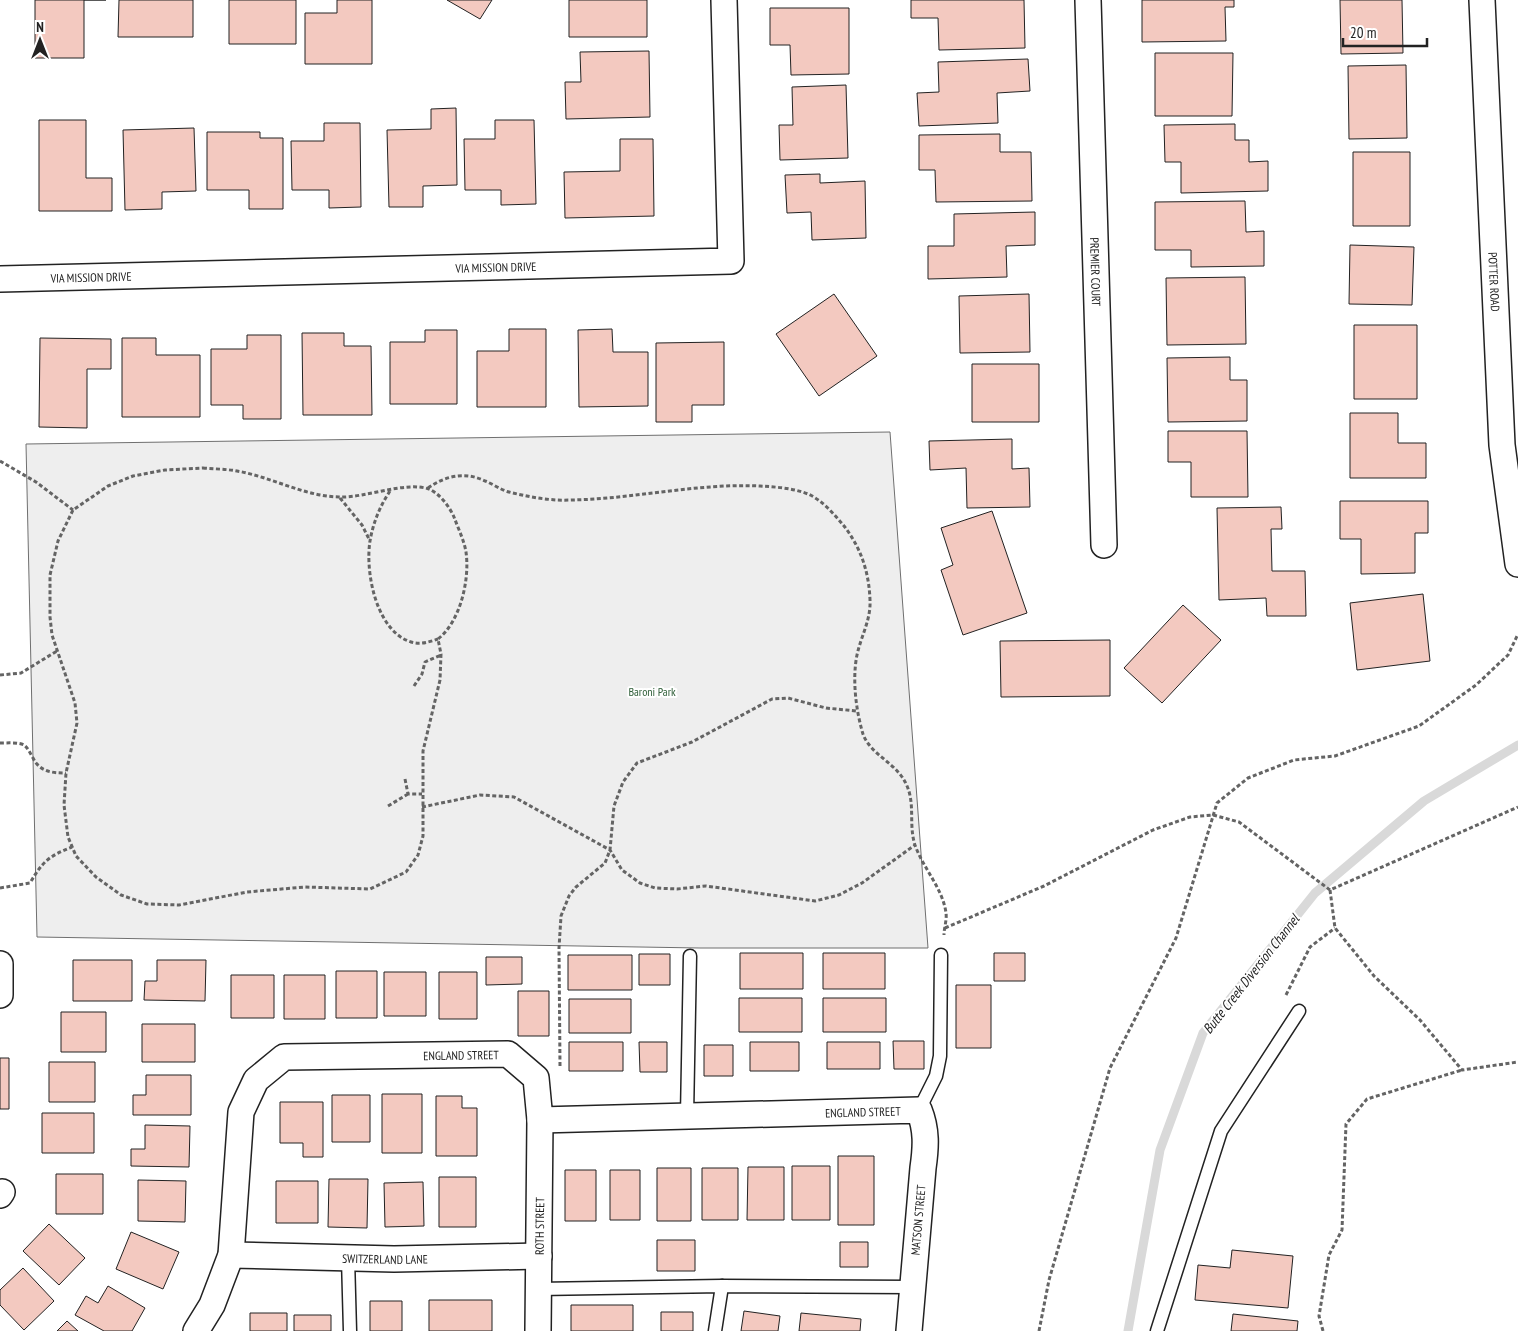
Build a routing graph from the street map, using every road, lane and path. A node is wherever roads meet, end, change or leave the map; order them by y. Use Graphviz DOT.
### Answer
graph roads {
  1 [pos="724,0"];
  2 [pos="1088,0"];
  3 [pos="1482,0"];
  4 [pos="0,279"];
  5 [pos="1510,444"];
  6 [pos="0,461"];
  7 [pos="427,488"];
  8 [pos="391,491"];
  9 [pos="340,497"];
  10 [pos="73,510"];
  11 [pos="370,541"];
  12 [pos="1104,545"];
  13 [pos="1518,564"];
  14 [pos="1518,634"];
  15 [pos="438,639"];
  16 [pos="57,651"];
  17 [pos="442,654"];
  18 [pos="0,674"];
  19 [pos="414,686"];
  20 [pos="857,711"];
  21 [pos="0,743"];
  22 [pos="66,773"];
  23 [pos="405,779"];
  24 [pos="408,794"];
  25 [pos="422,794"];
  26 [pos="388,806"];
  27 [pos="422,806"];
  28 [pos="1518,807"];
  29 [pos="1213,815"];
  30 [pos="915,844"];
  31 [pos="72,847"];
  32 [pos="610,850"];
  33 [pos="0,888"];
  34 [pos="1330,890"];
  35 [pos="944,928"];
  36 [pos="1335,928"];
  37 [pos="941,955"];
  38 [pos="690,956"];
  39 [pos="0,964"];
  40 [pos="0,995"];
  41 [pos="1284,1000"];
  42 [pos="1299,1011"];
  43 [pos="1518,1062"];
  44 [pos="1462,1070"];
  45 [pos="560,1072"];
  46 [pos="919,1110"];
  47 [pos="687,1116"];
  48 [pos="540,1120"];
  49 [pos="231,1255"];
  50 [pos="539,1256"];
  51 [pos="348,1258"];
  52 [pos="722,1286"];
  53 [pos="912,1287"];
  54 [pos="538,1289"];
  55 [pos="196,1331"];
  56 [pos="350,1331"];
  57 [pos="538,1331"];
  58 [pos="715,1331"];
  59 [pos="909,1331"];
  60 [pos="1039,1331"];
  61 [pos="1157,1331"];
  62 [pos="1323,1331"];
  1 -- 4 [label="street, VIA MISSION DRIVE"];
  2 -- 12 [label="street, PREMIER COURT"];
  3 -- 5 [label="street, POTTER ROAD"];
  5 -- 13 [label="street, POTTER ROAD"];
  6 -- 10 [label="path"];
  7 -- 8 [label="path"];
  7 -- 15 [label="path"];
  7 -- 20 [label="path"];
  8 -- 9 [label="path"];
  8 -- 11 [label="path"];
  9 -- 10 [label="path"];
  9 -- 11 [label="path"];
  10 -- 16 [label="path"];
  11 -- 15 [label="path"];
  14 -- 29 [label="path"];
  15 -- 17 [label="path"];
  16 -- 18 [label="path"];
  16 -- 22 [label="path"];
  17 -- 19 [label="path"];
  17 -- 25 [label="path"];
  20 -- 30 [label="path"];
  20 -- 32 [label="path"];
  21 -- 22 [label="path"];
  22 -- 31 [label="path"];
  23 -- 24 [label="path"];
  24 -- 25 [label="path"];
  24 -- 26 [label="path"];
  25 -- 27 [label="path"];
  27 -- 31 [label="path"];
  27 -- 32 [label="path"];
  28 -- 34 [label="path"];
  29 -- 34 [label="path"];
  29 -- 35 [label="path"];
  29 -- 60 [label="path"];
  30 -- 32 [label="path"];
  30 -- 35 [label="path"];
  31 -- 33 [label="path"];
  32 -- 45 [label="path"];
  34 -- 36 [label="path"];
  35 -- 37 [label="path"];
  36 -- 41 [label="path"];
  36 -- 44 [label="path"];
  37 -- 46 [label="lane"];
  38 -- 47 [label="lane"];
  39 -- 40 [label="street"];
  42 -- 61 [label="lane"];
  43 -- 44 [label="path"];
  44 -- 62 [label="path"];
  46 -- 47 [label="street, ENGLAND STREET"];
  46 -- 53 [label="street, MATSON STREET"];
  47 -- 48 [label="street, ENGLAND STREET"];
  48 -- 49 [label="street, ENGLAND STREET"];
  48 -- 50 [label="street, ROTH STREET"];
  49 -- 51 [label="street, SWITZERLAND LANE"];
  49 -- 55 [label="street, ENGLAND STREET"];
  50 -- 51 [label="street, SWITZERLAND LANE"];
  50 -- 54 [label="street, ROTH STREET"];
  51 -- 56 [label="lane"];
  52 -- 53 [label="lane"];
  52 -- 54 [label="lane"];
  52 -- 58 [label="lane"];
  53 -- 59 [label="street, MATSON STREET"];
  54 -- 57 [label="street, ROTH STREET"];
}
